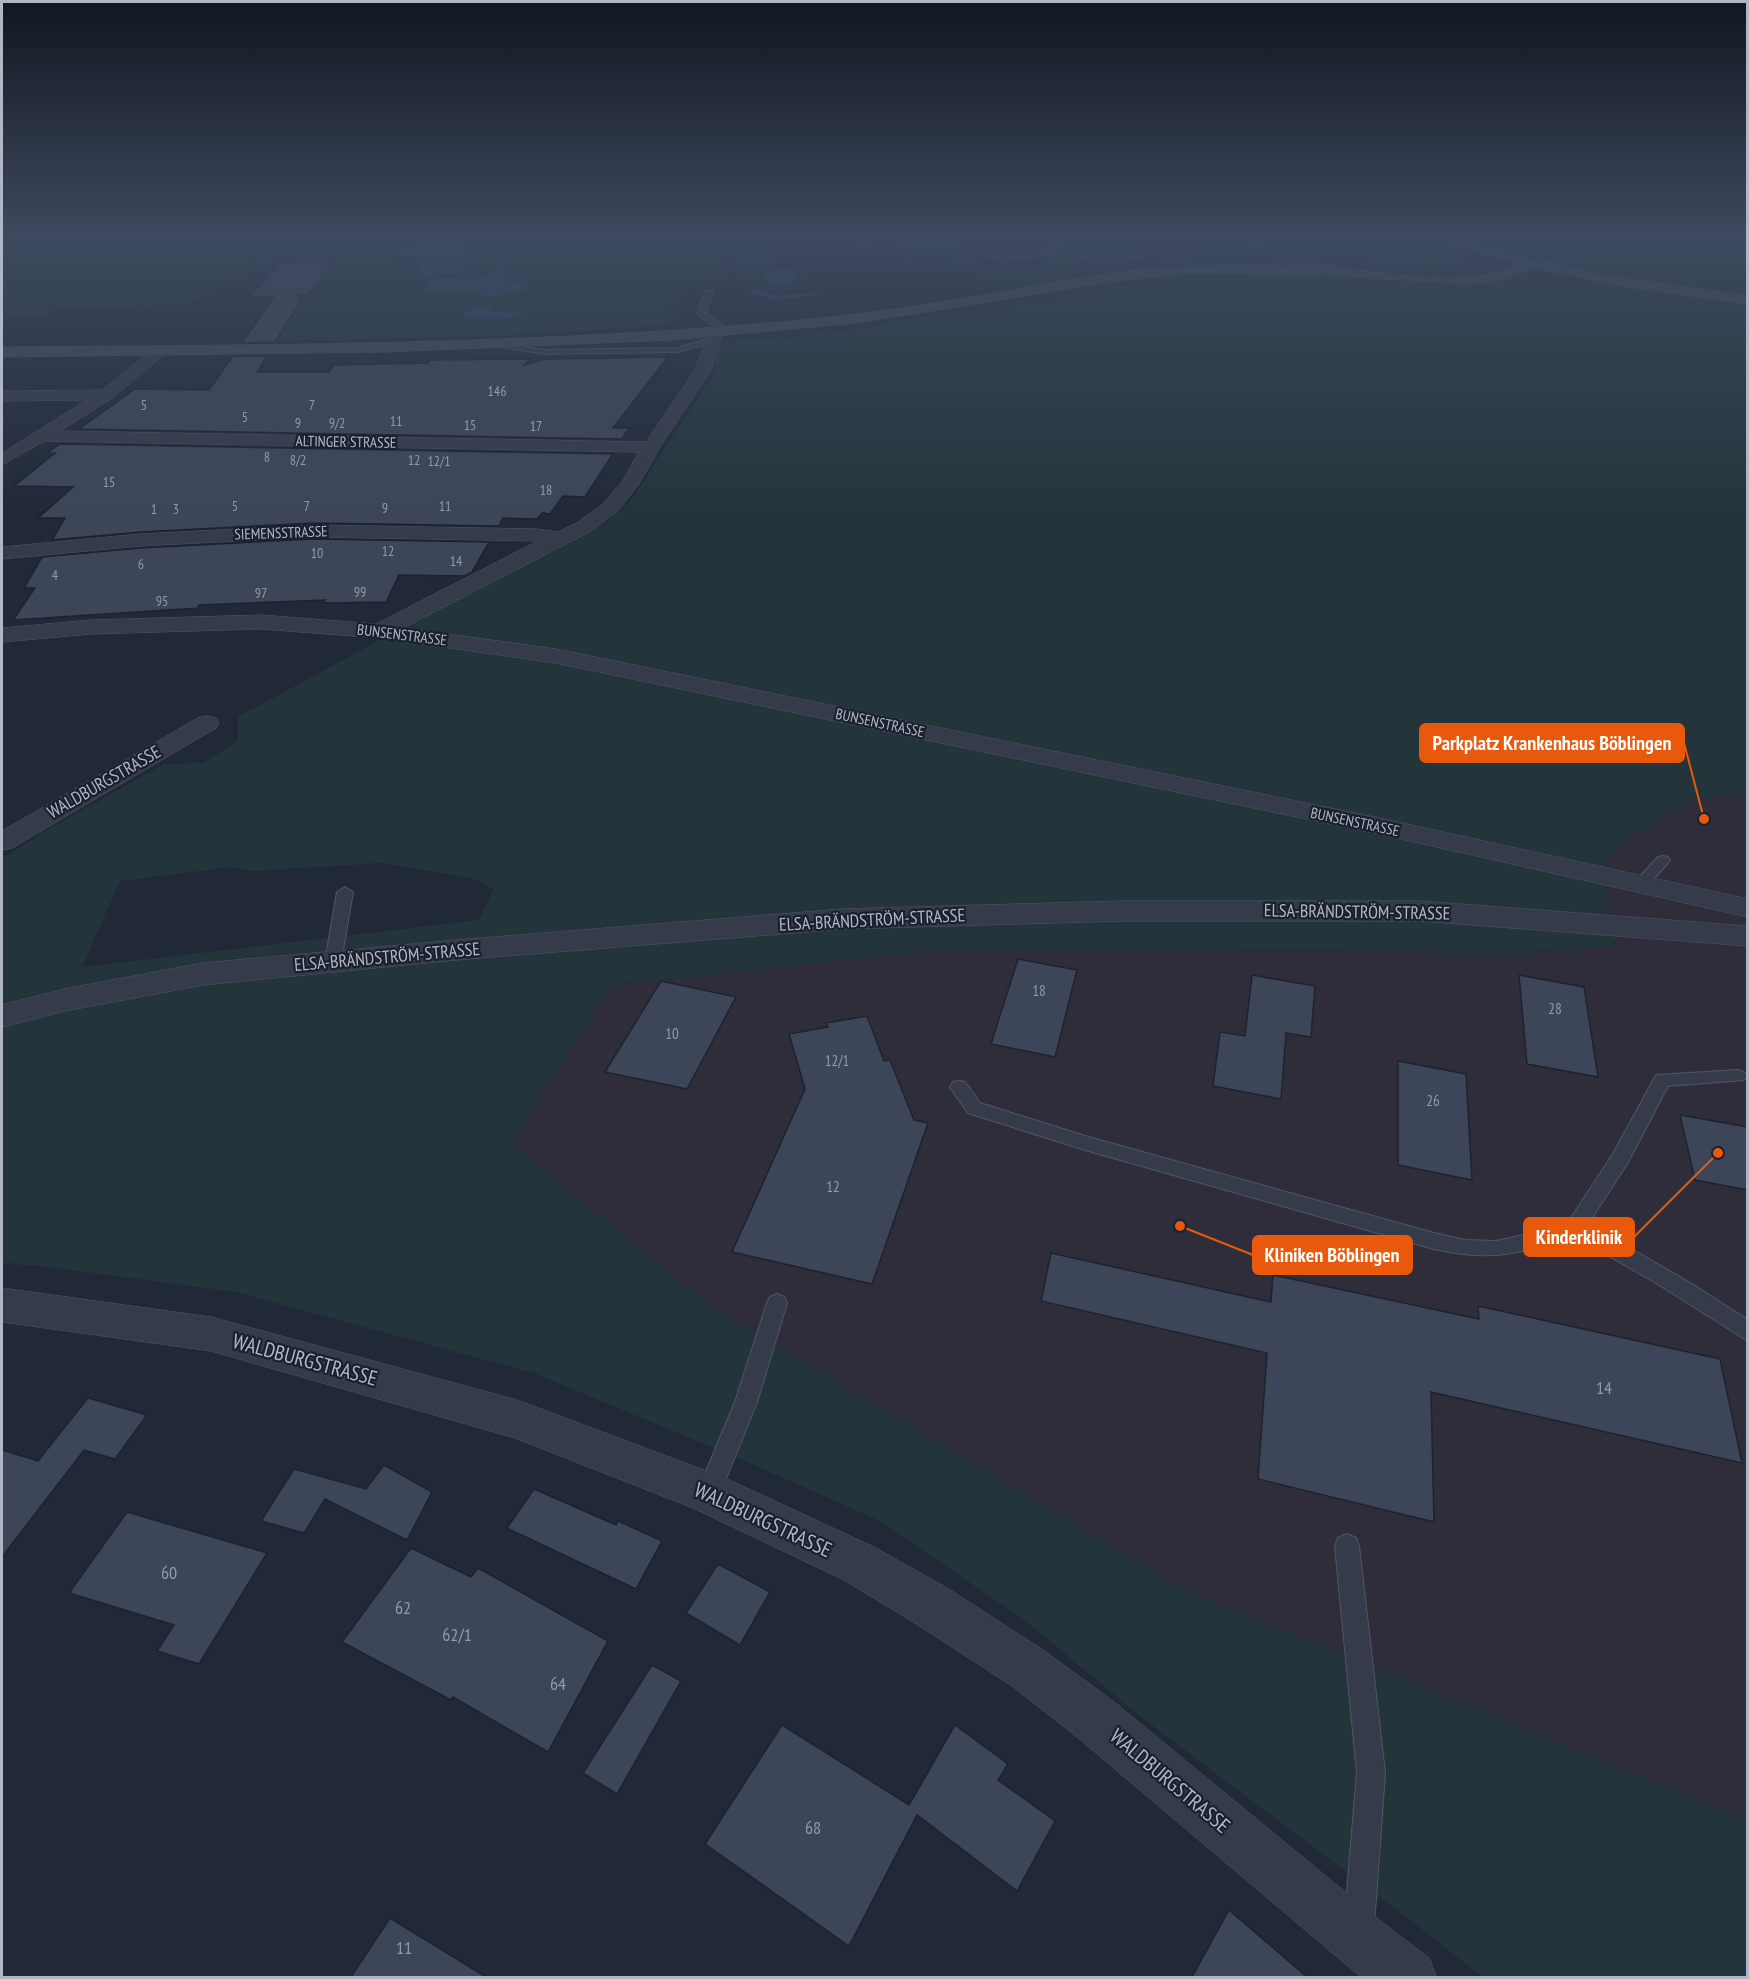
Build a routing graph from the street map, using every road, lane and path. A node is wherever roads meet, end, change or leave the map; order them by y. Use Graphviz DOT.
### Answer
graph roads {
  1 [pos="718,326"];
  2 [pos="790,326"];
  3 [pos="715,336"];
  4 [pos="161,350"];
  5 [pos="2,352"];
  6 [pos="106,395"];
  7 [pos="2,396"];
  8 [pos="42,436"];
  9 [pos="651,447"];
  10 [pos="2,460"];
  11 [pos="2,477"];
  12 [pos="560,538"];
  13 [pos="2,553"];
  14 [pos="380,631"];
  15 [pos="2,635"];
  16 [pos="207,723"];
  17 [pos="2,842"];
  18 [pos="1663,860"];
  19 [pos="1641,884"];
  20 [pos="345,892"];
  21 [pos="1748,908"];
  22 [pos="1748,936"];
  23 [pos="333,962"];
  24 [pos="2,1016"];
  25 [pos="1738,1076"];
  26 [pos="959,1087"];
  27 [pos="1576,1227"];
  28 [pos="777,1303"];
  29 [pos="2,1305"];
  30 [pos="1748,1332"];
  31 [pos="709,1493"];
  32 [pos="1347,1546"];
  33 [pos="1358,1939"];
  34 [pos="1408,1977"];
  1 -- 3 [label="lane"];
  2 -- 3 [label="main road"];
  3 -- 4 [label="main road"];
  3 -- 9 [label="street"];
  4 -- 5 [label="main road"];
  4 -- 6 [label="street"];
  6 -- 7 [label="street"];
  6 -- 8 [label="street"];
  8 -- 9 [label="street, ALTINGER STRASSE"];
  8 -- 10 [label="street"];
  9 -- 12 [label="street"];
  10 -- 11 [label="street"];
  12 -- 13 [label="street, SIEMENSSTRASSE"];
  12 -- 14 [label="street"];
  14 -- 15 [label="street, BUNSENSTRASSE"];
  14 -- 19 [label="street, BUNSENSTRASSE"];
  16 -- 17 [label="street, WALDBURGSTRASSE"];
  18 -- 19 [label="lane"];
  19 -- 21 [label="street, BUNSENSTRASSE"];
  20 -- 23 [label="lane"];
  22 -- 23 [label="street, ELSA-BRÄNDSTRÖM-STRASSE"];
  23 -- 24 [label="street, ELSA-BRÄNDSTRÖM-STRASSE"];
  25 -- 27 [label="lane"];
  26 -- 27 [label="lane"];
  27 -- 30 [label="lane"];
  28 -- 31 [label="lane"];
  29 -- 31 [label="street, WALDBURGSTRASSE"];
  31 -- 33 [label="street, WALDBURGSTRASSE"];
  32 -- 33 [label="lane"];
  33 -- 34 [label="street, WALDBURGSTRASSE"];
}
